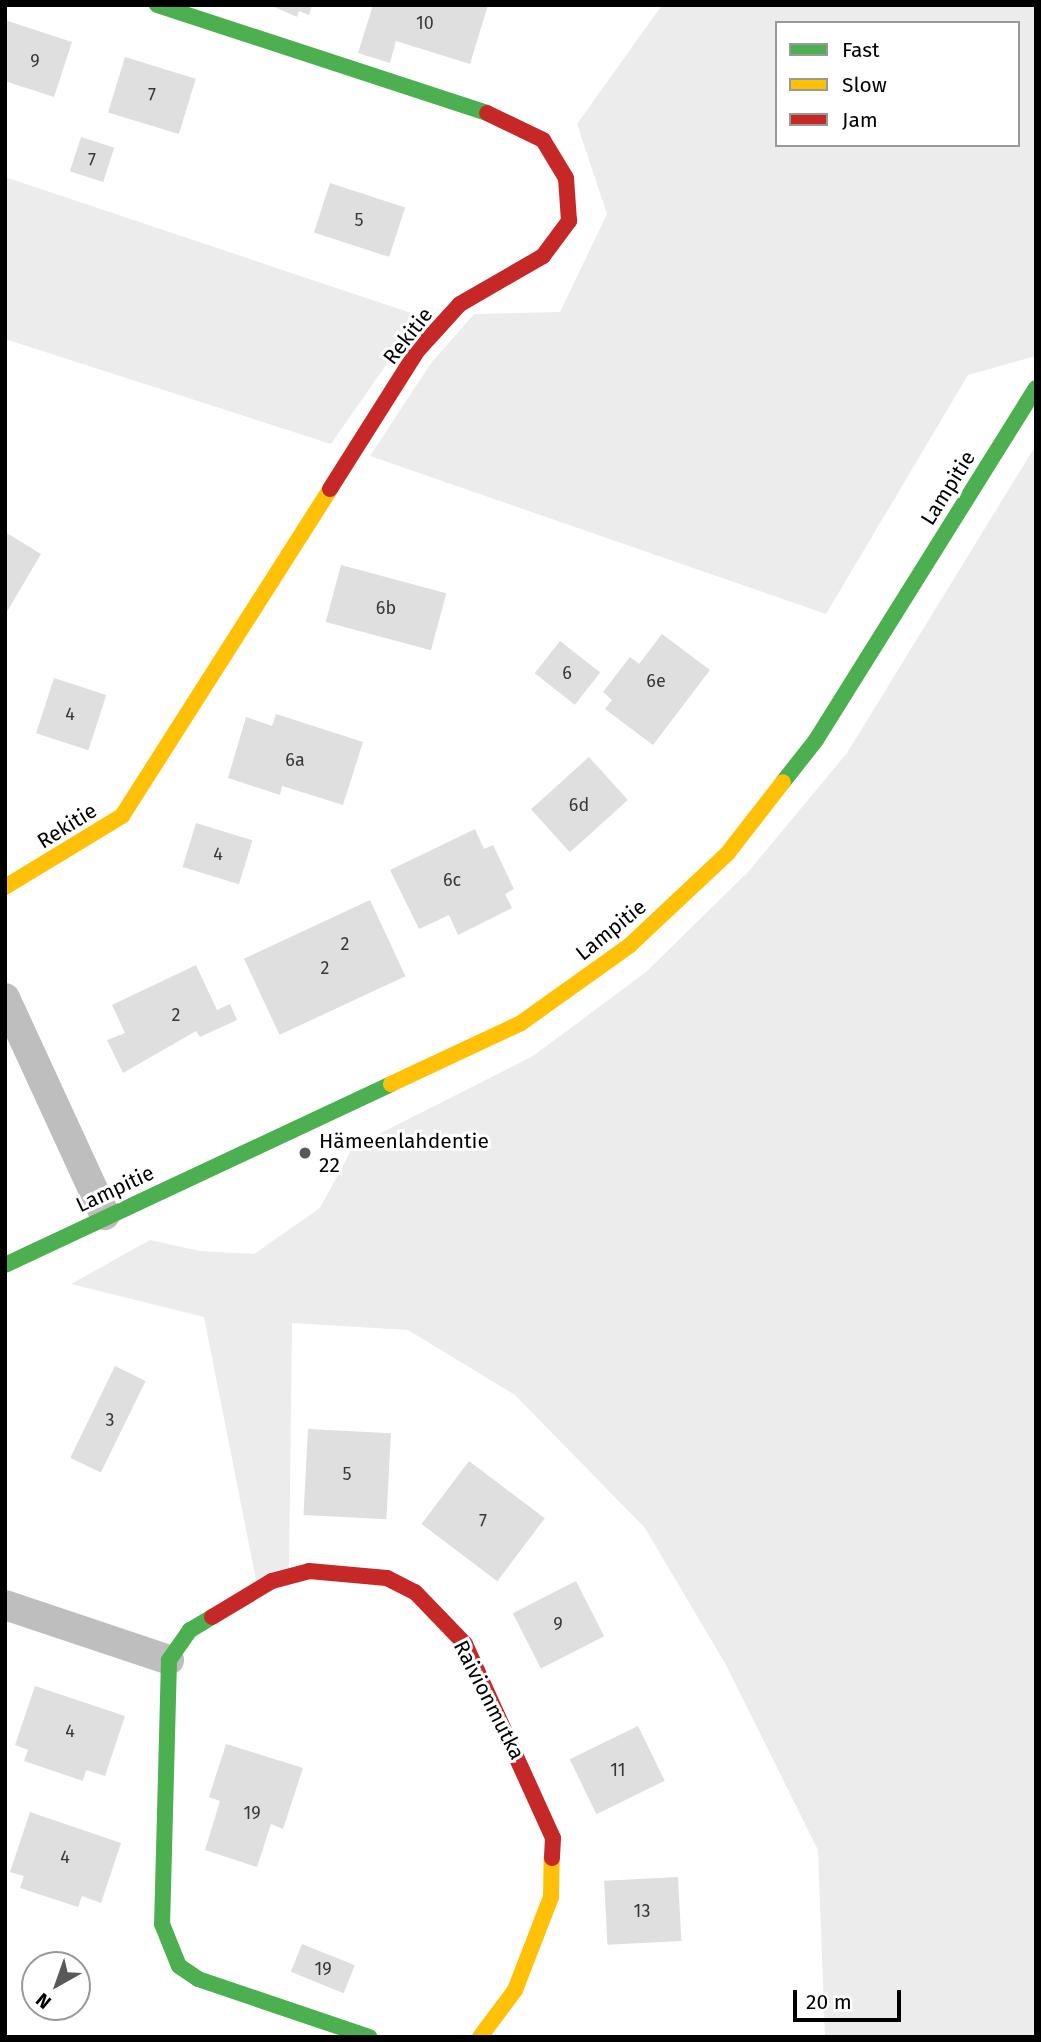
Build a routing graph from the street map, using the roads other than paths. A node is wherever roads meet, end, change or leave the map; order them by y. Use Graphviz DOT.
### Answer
graph roads {
  1 [pos="157,5"];
  2 [pos="1036,388"];
  3 [pos="5,887"];
  4 [pos="5,998"];
  5 [pos="105,1215"];
  6 [pos="5,1265"];
  7 [pos="5,1605"];
  8 [pos="169,1660"];
  9 [pos="369,2037"];
  10 [pos="480,2037"];
  1 -- 3 [label="street, Rekitie"];
  2 -- 5 [label="street, Lampitie"];
  4 -- 5 [label="street"];
  5 -- 6 [label="street, Lampitie"];
  7 -- 8 [label="street"];
  8 -- 9 [label="street"];
  8 -- 10 [label="street, Raivionmutka"];
}
